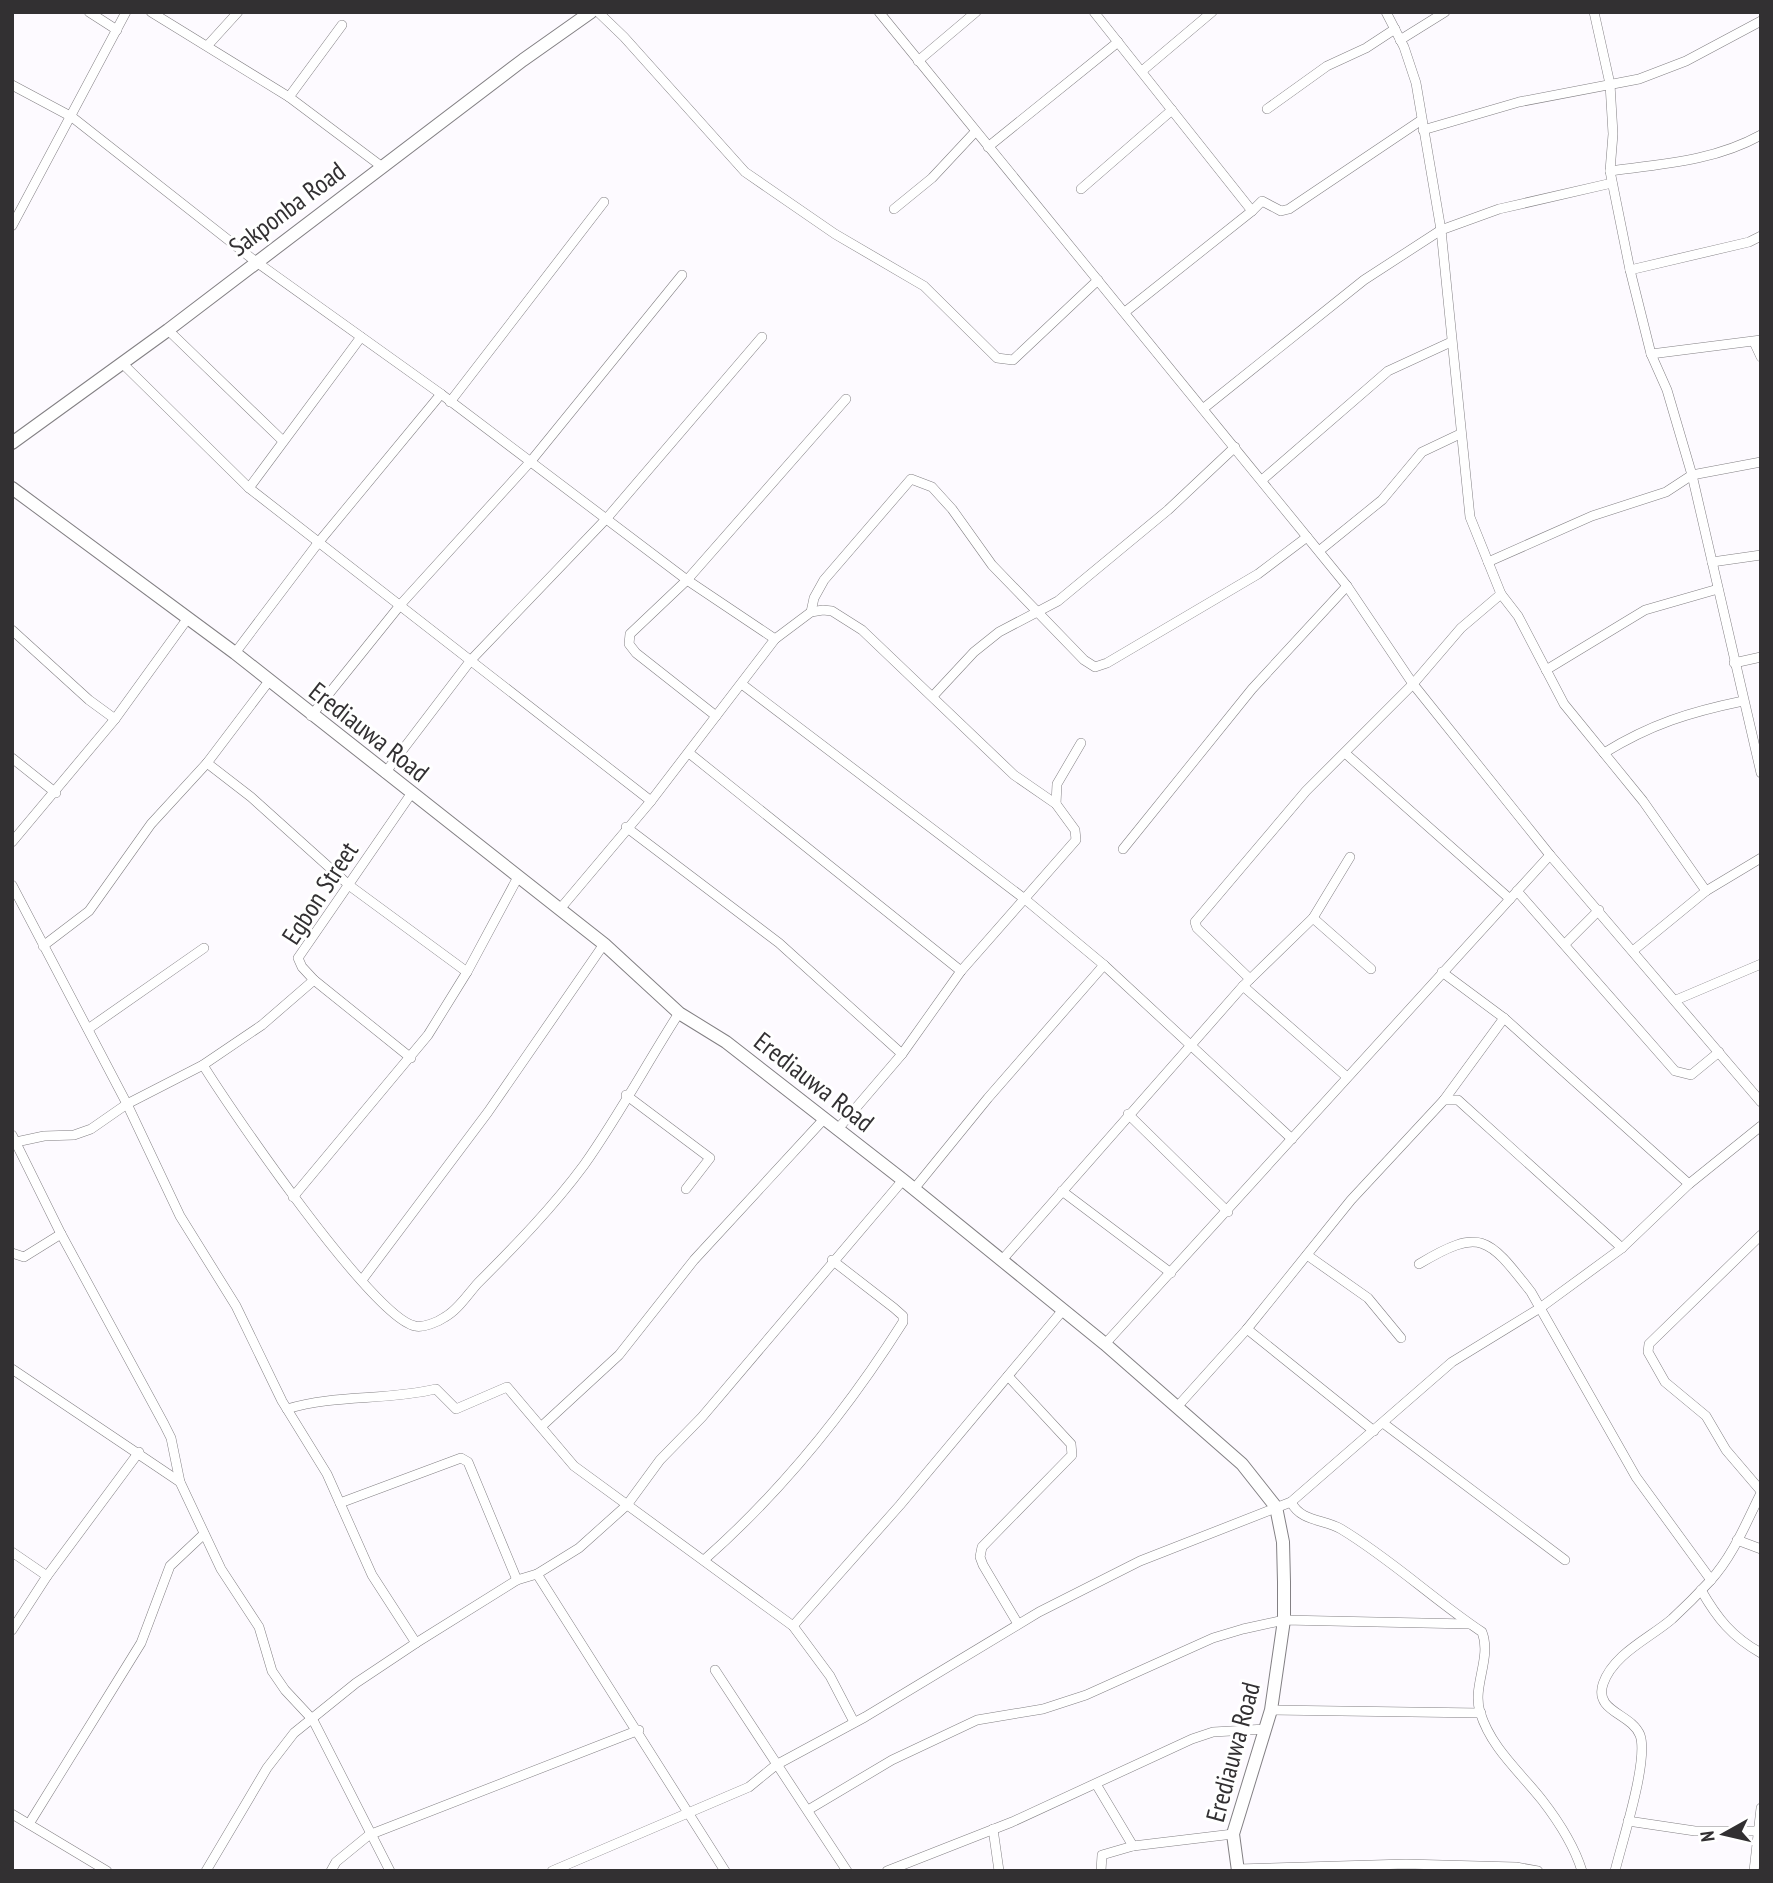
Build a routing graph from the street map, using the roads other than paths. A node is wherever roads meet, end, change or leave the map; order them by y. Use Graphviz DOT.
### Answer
graph roads {
  1 [pos="89,12"];
  2 [pos="126,12"];
  3 [pos="152,12"];
  4 [pos="238,12"];
  5 [pos="591,12"];
  6 [pos="598,12"];
  7 [pos="878,12"];
  8 [pos="976,12"];
  9 [pos="1212,12"];
  10 [pos="1386,12"];
  11 [pos="1445,12"];
  12 [pos="1594,12"];
  13 [pos="1097,13"];
  14 [pos="1761,21"];
  15 [pos="342,25"];
  16 [pos="1395,29"];
  17 [pos="117,30"];
  18 [pos="1400,40"];
  19 [pos="1118,42"];
  20 [pos="208,45"];
  21 [pos="918,61"];
  22 [pos="1142,71"];
  23 [pos="1610,84"];
  24 [pos="12,85"];
  25 [pos="289,97"];
  26 [pos="1267,109"];
  27 [pos="1172,110"];
  28 [pos="72,117"];
  29 [pos="1422,125"];
  30 [pos="975,132"];
  31 [pos="1761,135"];
  32 [pos="988,147"];
  33 [pos="382,166"];
  34 [pos="1610,171"];
  35 [pos="1612,183"];
  36 [pos="1081,189"];
  37 [pos="604,202"];
  38 [pos="894,209"];
  39 [pos="1252,211"];
  40 [pos="14,221"];
  41 [pos="1441,230"];
  42 [pos="1761,236"];
  43 [pos="255,261"];
  44 [pos="1630,270"];
  45 [pos="682,275"];
  46 [pos="1098,280"];
  47 [pos="1125,312"];
  48 [pos="168,330"];
  49 [pos="361,337"];
  50 [pos="762,337"];
  51 [pos="1757,341"];
  52 [pos="1451,342"];
  53 [pos="1651,354"];
  54 [pos="1761,357"];
  55 [pos="122,363"];
  56 [pos="440,394"];
  57 [pos="846,399"];
  58 [pos="450,402"];
  59 [pos="1204,408"];
  60 [pos="1460,434"];
  61 [pos="283,441"];
  62 [pos="12,443"];
  63 [pos="1235,447"];
  64 [pos="531,461"];
  65 [pos="1761,463"];
  66 [pos="1692,475"];
  67 [pos="1262,480"];
  68 [pos="12,488"];
  69 [pos="248,488"];
  70 [pos="607,519"];
  71 [pos="1307,537"];
  72 [pos="318,543"];
  73 [pos="1319,551"];
  74 [pos="1761,555"];
  75 [pos="1488,562"];
  76 [pos="1712,562"];
  77 [pos="687,580"];
  78 [pos="1347,586"];
  79 [pos="1718,589"];
  80 [pos="1501,594"];
  81 [pos="401,604"];
  82 [pos="811,612"];
  83 [pos="1037,612"];
  84 [pos="188,618"];
  85 [pos="12,630"];
  86 [pos="775,639"];
  87 [pos="235,653"];
  88 [pos="1761,657"];
  89 [pos="471,660"];
  90 [pos="1734,663"];
  91 [pos="1546,670"];
  92 [pos="269,681"];
  93 [pos="1413,684"];
  94 [pos="743,685"];
  95 [pos="934,695"];
  96 [pos="1743,701"];
  97 [pos="311,716"];
  98 [pos="716,716"];
  99 [pos="116,719"];
  100 [pos="1081,743"];
  101 [pos="1758,748"];
  102 [pos="689,753"];
  103 [pos="1345,753"];
  104 [pos="1604,753"];
  105 [pos="12,758"];
  106 [pos="207,763"];
  107 [pos="1761,773"];
  108 [pos="385,774"];
  109 [pos="57,793"];
  110 [pos="411,794"];
  111 [pos="651,801"];
  112 [pos="1056,804"];
  113 [pos="626,827"];
  114 [pos="12,842"];
  115 [pos="1123,849"];
  116 [pos="1550,855"];
  117 [pos="1350,857"];
  118 [pos="1761,858"];
  119 [pos="518,877"];
  120 [pos="12,885"];
  121 [pos="350,886"];
  122 [pos="1517,891"];
  123 [pos="1706,891"];
  124 [pos="1510,899"];
  125 [pos="1026,900"];
  126 [pos="560,909"];
  127 [pos="1599,910"];
  128 [pos="1313,918"];
  129 [pos="1566,943"];
  130 [pos="604,944"];
  131 [pos="43,946"];
  132 [pos="204,948"];
  133 [pos="1634,950"];
  134 [pos="1761,964"];
  135 [pos="1104,965"];
  136 [pos="1371,969"];
  137 [pos="961,971"];
  138 [pos="467,972"];
  139 [pos="1442,972"];
  140 [pos="314,980"];
  141 [pos="1246,983"];
  142 [pos="1676,1000"];
  143 [pos="679,1013"];
  144 [pos="1504,1018"];
  145 [pos="88,1029"];
  146 [pos="1190,1044"];
  147 [pos="1719,1052"];
  148 [pos="902,1054"];
  149 [pos="411,1058"];
  150 [pos="203,1065"];
  151 [pos="1348,1077"];
  152 [pos="626,1095"];
  153 [pos="1444,1100"];
  154 [pos="1761,1102"];
  155 [pos="127,1104"];
  156 [pos="1128,1114"];
  157 [pos="824,1119"];
  158 [pos="1761,1126"];
  159 [pos="838,1130"];
  160 [pos="14,1139"];
  161 [pos="1292,1139"];
  162 [pos="903,1180"];
  163 [pos="1689,1184"];
  164 [pos="686,1189"];
  165 [pos="914,1189"];
  166 [pos="1062,1191"];
  167 [pos="293,1197"];
  168 [pos="1228,1212"];
  169 [pos="61,1234"];
  170 [pos="1761,1235"];
  171 [pos="1622,1248"];
  172 [pos="12,1253"];
  173 [pos="1307,1255"];
  174 [pos="832,1260"];
  175 [pos="1002,1260"];
  176 [pos="1419,1264"];
  177 [pos="1171,1273"];
  178 [pos="362,1280"];
  179 [pos="1540,1308"];
  180 [pos="1063,1310"];
  181 [pos="1247,1329"];
  182 [pos="1401,1338"];
  183 [pos="1105,1344"];
  184 [pos="12,1369"];
  185 [pos="1008,1377"];
  186 [pos="1177,1407"];
  187 [pos="287,1409"];
  188 [pos="1383,1423"];
  189 [pos="543,1425"];
  190 [pos="1374,1431"];
  191 [pos="139,1452"];
  192 [pos="180,1482"];
  193 [pos="1761,1492"];
  194 [pos="1291,1502"];
  195 [pos="340,1503"];
  196 [pos="627,1506"];
  197 [pos="1276,1507"];
  198 [pos="1761,1515"];
  199 [pos="1749,1518"];
  200 [pos="204,1534"];
  201 [pos="1737,1540"];
  202 [pos="1761,1549"];
  203 [pos="12,1552"];
  204 [pos="704,1560"];
  205 [pos="1565,1560"];
  206 [pos="537,1574"];
  207 [pos="47,1576"];
  208 [pos="517,1580"];
  209 [pos="1711,1580"];
  210 [pos="1701,1590"];
  211 [pos="1284,1620"];
  212 [pos="1018,1624"];
  213 [pos="1469,1624"];
  214 [pos="793,1626"];
  215 [pos="12,1630"];
  216 [pos="416,1643"];
  217 [pos="1761,1653"];
  218 [pos="715,1670"];
  219 [pos="1271,1710"];
  220 [pos="1480,1713"];
  221 [pos="313,1720"];
  222 [pos="855,1722"];
  223 [pos="1266,1729"];
  224 [pos="639,1730"];
  225 [pos="776,1765"];
  226 [pos="1096,1784"];
  227 [pos="1761,1808"];
  228 [pos="808,1810"];
  229 [pos="12,1814"];
  230 [pos="691,1814"];
  231 [pos="1628,1821"];
  232 [pos="29,1824"];
  233 [pos="993,1829"];
  234 [pos="1757,1831"];
  235 [pos="1233,1834"];
  236 [pos="369,1835"];
  237 [pos="1133,1846"];
  238 [pos="1237,1870"];
  239 [pos="107,1871"];
  240 [pos="206,1871"];
  241 [pos="331,1871"];
  242 [pos="390,1871"];
  243 [pos="552,1871"];
  244 [pos="725,1871"];
  245 [pos="848,1871"];
  246 [pos="887,1871"];
  247 [pos="999,1871"];
  248 [pos="1101,1871"];
  249 [pos="1538,1871"];
  250 [pos="1582,1871"];
  251 [pos="1615,1871"];
  252 [pos="1754,1871"];
  1 -- 17 [label="street"];
  2 -- 17 [label="street"];
  3 -- 20 [label="street"];
  4 -- 20 [label="street"];
  5 -- 33 [label="street, Sakponba Road"];
  6 -- 46 [label="street"];
  7 -- 21 [label="street"];
  8 -- 21 [label="street"];
  9 -- 22 [label="street"];
  10 -- 16 [label="street"];
  11 -- 18 [label="street"];
  12 -- 23 [label="street"];
  13 -- 19 [label="street"];
  14 -- 23 [label="street"];
  15 -- 25 [label="street"];
  16 -- 18 [label="street"];
  16 -- 26 [label="street"];
  17 -- 28 [label="street"];
  18 -- 29 [label="street"];
  19 -- 22 [label="street"];
  19 -- 32 [label="street"];
  20 -- 25 [label="street"];
  21 -- 30 [label="street"];
  22 -- 27 [label="street"];
  23 -- 29 [label="street"];
  23 -- 34 [label="street"];
  24 -- 28 [label="street"];
  25 -- 33 [label="street"];
  27 -- 36 [label="street"];
  27 -- 39 [label="street"];
  28 -- 40 [label="street"];
  28 -- 43 [label="street"];
  29 -- 39 [label="street"];
  29 -- 41 [label="street"];
  30 -- 32 [label="street"];
  30 -- 38 [label="street"];
  31 -- 34 [label="street"];
  32 -- 46 [label="street"];
  33 -- 43 [label="street, Sakponba Road"];
  34 -- 35 [label="street"];
  35 -- 41 [label="street"];
  35 -- 44 [label="street"];
  37 -- 58 [label="street"];
  39 -- 47 [label="street"];
  41 -- 52 [label="street"];
  41 -- 59 [label="street"];
  42 -- 44 [label="street"];
  43 -- 48 [label="street, Sakponba Road"];
  43 -- 49 [label="street"];
  44 -- 53 [label="street"];
  45 -- 64 [label="street"];
  46 -- 47 [label="street"];
  47 -- 59 [label="street"];
  48 -- 55 [label="street, Sakponba Road"];
  48 -- 61 [label="street"];
  49 -- 56 [label="street"];
  49 -- 61 [label="street"];
  50 -- 70 [label="street"];
  51 -- 53 [label="street"];
  51 -- 54 [label="street"];
  52 -- 60 [label="street"];
  52 -- 67 [label="street"];
  53 -- 66 [label="street"];
  55 -- 62 [label="street, Sakponba Road"];
  55 -- 69 [label="street"];
  56 -- 58 [label="street"];
  56 -- 72 [label="street"];
  57 -- 77 [label="street"];
  58 -- 64 [label="street"];
  59 -- 63 [label="street"];
  60 -- 73 [label="street"];
  60 -- 75 [label="street"];
  61 -- 69 [label="street"];
  63 -- 67 [label="street"];
  63 -- 83 [label="street"];
  64 -- 70 [label="street"];
  64 -- 81 [label="street"];
  65 -- 66 [label="street"];
  66 -- 75 [label="street"];
  66 -- 76 [label="street"];
  67 -- 71 [label="street"];
  68 -- 84 [label="street, Erediauwa Road"];
  69 -- 72 [label="street"];
  70 -- 77 [label="street"];
  70 -- 89 [label="street"];
  71 -- 73 [label="street"];
  71 -- 83 [label="street"];
  72 -- 81 [label="street"];
  72 -- 87 [label="street"];
  73 -- 78 [label="street"];
  74 -- 76 [label="street"];
  75 -- 80 [label="street"];
  76 -- 79 [label="street"];
  77 -- 86 [label="street"];
  77 -- 98 [label="street"];
  78 -- 93 [label="street"];
  78 -- 115 [label="street"];
  79 -- 90 [label="street"];
  79 -- 91 [label="street"];
  80 -- 91 [label="street"];
  80 -- 93 [label="street"];
  81 -- 89 [label="street"];
  81 -- 97 [label="street"];
  82 -- 83 [label="street"];
  82 -- 86 [label="street"];
  82 -- 95 [label="street"];
  83 -- 95 [label="street"];
  84 -- 87 [label="street, Erediauwa Road"];
  84 -- 99 [label="street"];
  85 -- 99 [label="street"];
  86 -- 94 [label="street"];
  87 -- 92 [label="street, Erediauwa Road"];
  88 -- 90 [label="street"];
  89 -- 108 [label="street"];
  89 -- 111 [label="street"];
  90 -- 96 [label="street"];
  91 -- 104 [label="street"];
  92 -- 97 [label="street, Erediauwa Road"];
  92 -- 106 [label="street"];
  93 -- 103 [label="street"];
  93 -- 116 [label="street"];
  94 -- 98 [label="street"];
  94 -- 125 [label="street"];
  95 -- 112 [label="street"];
  96 -- 101 [label="street"];
  96 -- 104 [label="street"];
  97 -- 108 [label="street, Erediauwa Road"];
  98 -- 102 [label="street"];
  99 -- 109 [label="street"];
  100 -- 112 [label="street"];
  101 -- 107 [label="street"];
  102 -- 111 [label="street"];
  102 -- 137 [label="street"];
  103 -- 124 [label="street"];
  103 -- 141 [label="street"];
  104 -- 123 [label="street"];
  105 -- 109 [label="street"];
  106 -- 121 [label="street"];
  106 -- 131 [label="street"];
  108 -- 110 [label="street, Erediauwa Road"];
  109 -- 114 [label="street"];
  110 -- 119 [label="street, Erediauwa Road"];
  110 -- 121 [label="street, Egbon Street"];
  111 -- 113 [label="street"];
  112 -- 125 [label="street"];
  113 -- 126 [label="street"];
  113 -- 148 [label="street"];
  116 -- 122 [label="street"];
  116 -- 127 [label="street"];
  117 -- 128 [label="street"];
  118 -- 123 [label="street"];
  119 -- 126 [label="street, Erediauwa Road"];
  119 -- 138 [label="street"];
  120 -- 131 [label="street"];
  121 -- 138 [label="street"];
  121 -- 140 [label="street, Egbon Street"];
  122 -- 124 [label="street"];
  122 -- 129 [label="street"];
  123 -- 133 [label="street"];
  124 -- 139 [label="street"];
  125 -- 135 [label="street"];
  125 -- 137 [label="street"];
  126 -- 130 [label="street, Erediauwa Road"];
  127 -- 129 [label="street"];
  127 -- 133 [label="street"];
  128 -- 136 [label="street"];
  128 -- 141 [label="street"];
  129 -- 147 [label="street"];
  130 -- 143 [label="street, Erediauwa Road"];
  130 -- 178 [label="street"];
  131 -- 145 [label="street"];
  132 -- 145 [label="street"];
  133 -- 142 [label="street"];
  134 -- 142 [label="street"];
  135 -- 146 [label="street"];
  135 -- 165 [label="street"];
  137 -- 148 [label="street"];
  138 -- 149 [label="street"];
  139 -- 144 [label="street"];
  139 -- 151 [label="street"];
  140 -- 149 [label="street, Egbon Street"];
  140 -- 150 [label="street"];
  141 -- 146 [label="street"];
  141 -- 151 [label="street"];
  142 -- 147 [label="street"];
  143 -- 152 [label="street"];
  143 -- 157 [label="street, Erediauwa Road"];
  144 -- 153 [label="street"];
  144 -- 163 [label="street"];
  145 -- 155 [label="street"];
  146 -- 156 [label="street"];
  146 -- 161 [label="street"];
  147 -- 154 [label="street"];
  148 -- 159 [label="street"];
  149 -- 167 [label="street"];
  150 -- 155 [label="street"];
  150 -- 167 [label="street"];
  151 -- 161 [label="street"];
  152 -- 164 [label="street"];
  152 -- 178 [label="street"];
  153 -- 171 [label="street"];
  153 -- 173 [label="street"];
  155 -- 160 [label="street"];
  155 -- 187 [label="street"];
  156 -- 166 [label="street"];
  156 -- 168 [label="street"];
  157 -- 159 [label="street, Erediauwa Road"];
  157 -- 189 [label="street"];
  158 -- 163 [label="street"];
  159 -- 162 [label="street, Erediauwa Road"];
  160 -- 169 [label="street"];
  161 -- 168 [label="street"];
  162 -- 165 [label="street, Erediauwa Road"];
  162 -- 174 [label="street"];
  163 -- 171 [label="street"];
  165 -- 175 [label="street, Erediauwa Road"];
  166 -- 175 [label="street"];
  166 -- 177 [label="street"];
  167 -- 178 [label="street"];
  168 -- 177 [label="street"];
  169 -- 172 [label="street"];
  169 -- 192 [label="street"];
  170 -- 193 [label="street"];
  171 -- 179 [label="street"];
  173 -- 181 [label="street"];
  173 -- 182 [label="street"];
  174 -- 196 [label="street"];
  174 -- 204 [label="street"];
  175 -- 180 [label="street, Erediauwa Road"];
  176 -- 179 [label="street"];
  177 -- 183 [label="street"];
  179 -- 188 [label="street"];
  179 -- 209 [label="street"];
  180 -- 183 [label="street, Erediauwa Road"];
  180 -- 185 [label="street"];
  181 -- 186 [label="street"];
  181 -- 190 [label="street"];
  183 -- 186 [label="street, Erediauwa Road"];
  184 -- 191 [label="street"];
  185 -- 212 [label="street"];
  185 -- 214 [label="street"];
  186 -- 197 [label="street, Erediauwa Road"];
  187 -- 189 [label="street"];
  187 -- 195 [label="street"];
  188 -- 190 [label="street"];
  188 -- 205 [label="street"];
  189 -- 196 [label="street"];
  190 -- 194 [label="street"];
  191 -- 192 [label="street"];
  191 -- 207 [label="street"];
  192 -- 200 [label="street"];
  193 -- 199 [label="street"];
  194 -- 197 [label="street"];
  194 -- 213 [label="street"];
  195 -- 208 [label="street"];
  195 -- 216 [label="street"];
  196 -- 204 [label="street"];
  196 -- 206 [label="street"];
  197 -- 211 [label="street, Erediauwa Road"];
  197 -- 212 [label="street"];
  198 -- 199 [label="street"];
  199 -- 201 [label="street"];
  200 -- 221 [label="street"];
  200 -- 232 [label="street"];
  201 -- 202 [label="street"];
  201 -- 209 [label="street"];
  203 -- 207 [label="street"];
  204 -- 214 [label="street"];
  206 -- 208 [label="street"];
  206 -- 224 [label="street"];
  207 -- 215 [label="street"];
  208 -- 216 [label="street"];
  209 -- 210 [label="street"];
  210 -- 217 [label="street"];
  210 -- 231 [label="street"];
  211 -- 213 [label="street"];
  211 -- 219 [label="street, Erediauwa Road"];
  211 -- 228 [label="street"];
  212 -- 222 [label="street"];
  213 -- 220 [label="street"];
  214 -- 222 [label="street"];
  216 -- 221 [label="street"];
  218 -- 225 [label="street"];
  219 -- 220 [label="street"];
  219 -- 223 [label="street, Erediauwa Road"];
  220 -- 250 [label="street"];
  221 -- 236 [label="street"];
  221 -- 240 [label="street"];
  222 -- 225 [label="street"];
  223 -- 226 [label="street"];
  223 -- 235 [label="street, Erediauwa Road"];
  224 -- 230 [label="street"];
  224 -- 236 [label="street"];
  225 -- 228 [label="street"];
  225 -- 230 [label="street"];
  226 -- 233 [label="street"];
  226 -- 237 [label="street"];
  227 -- 234 [label="street"];
  228 -- 245 [label="street"];
  229 -- 232 [label="street"];
  230 -- 243 [label="street"];
  230 -- 244 [label="street"];
  231 -- 234 [label="street"];
  231 -- 251 [label="street"];
  232 -- 239 [label="street"];
  233 -- 246 [label="street"];
  233 -- 247 [label="street"];
  234 -- 252 [label="street"];
  235 -- 237 [label="street"];
  235 -- 238 [label="street, Erediauwa Road"];
  236 -- 241 [label="street"];
  236 -- 242 [label="street"];
  237 -- 248 [label="street"];
  238 -- 249 [label="street"];
}
